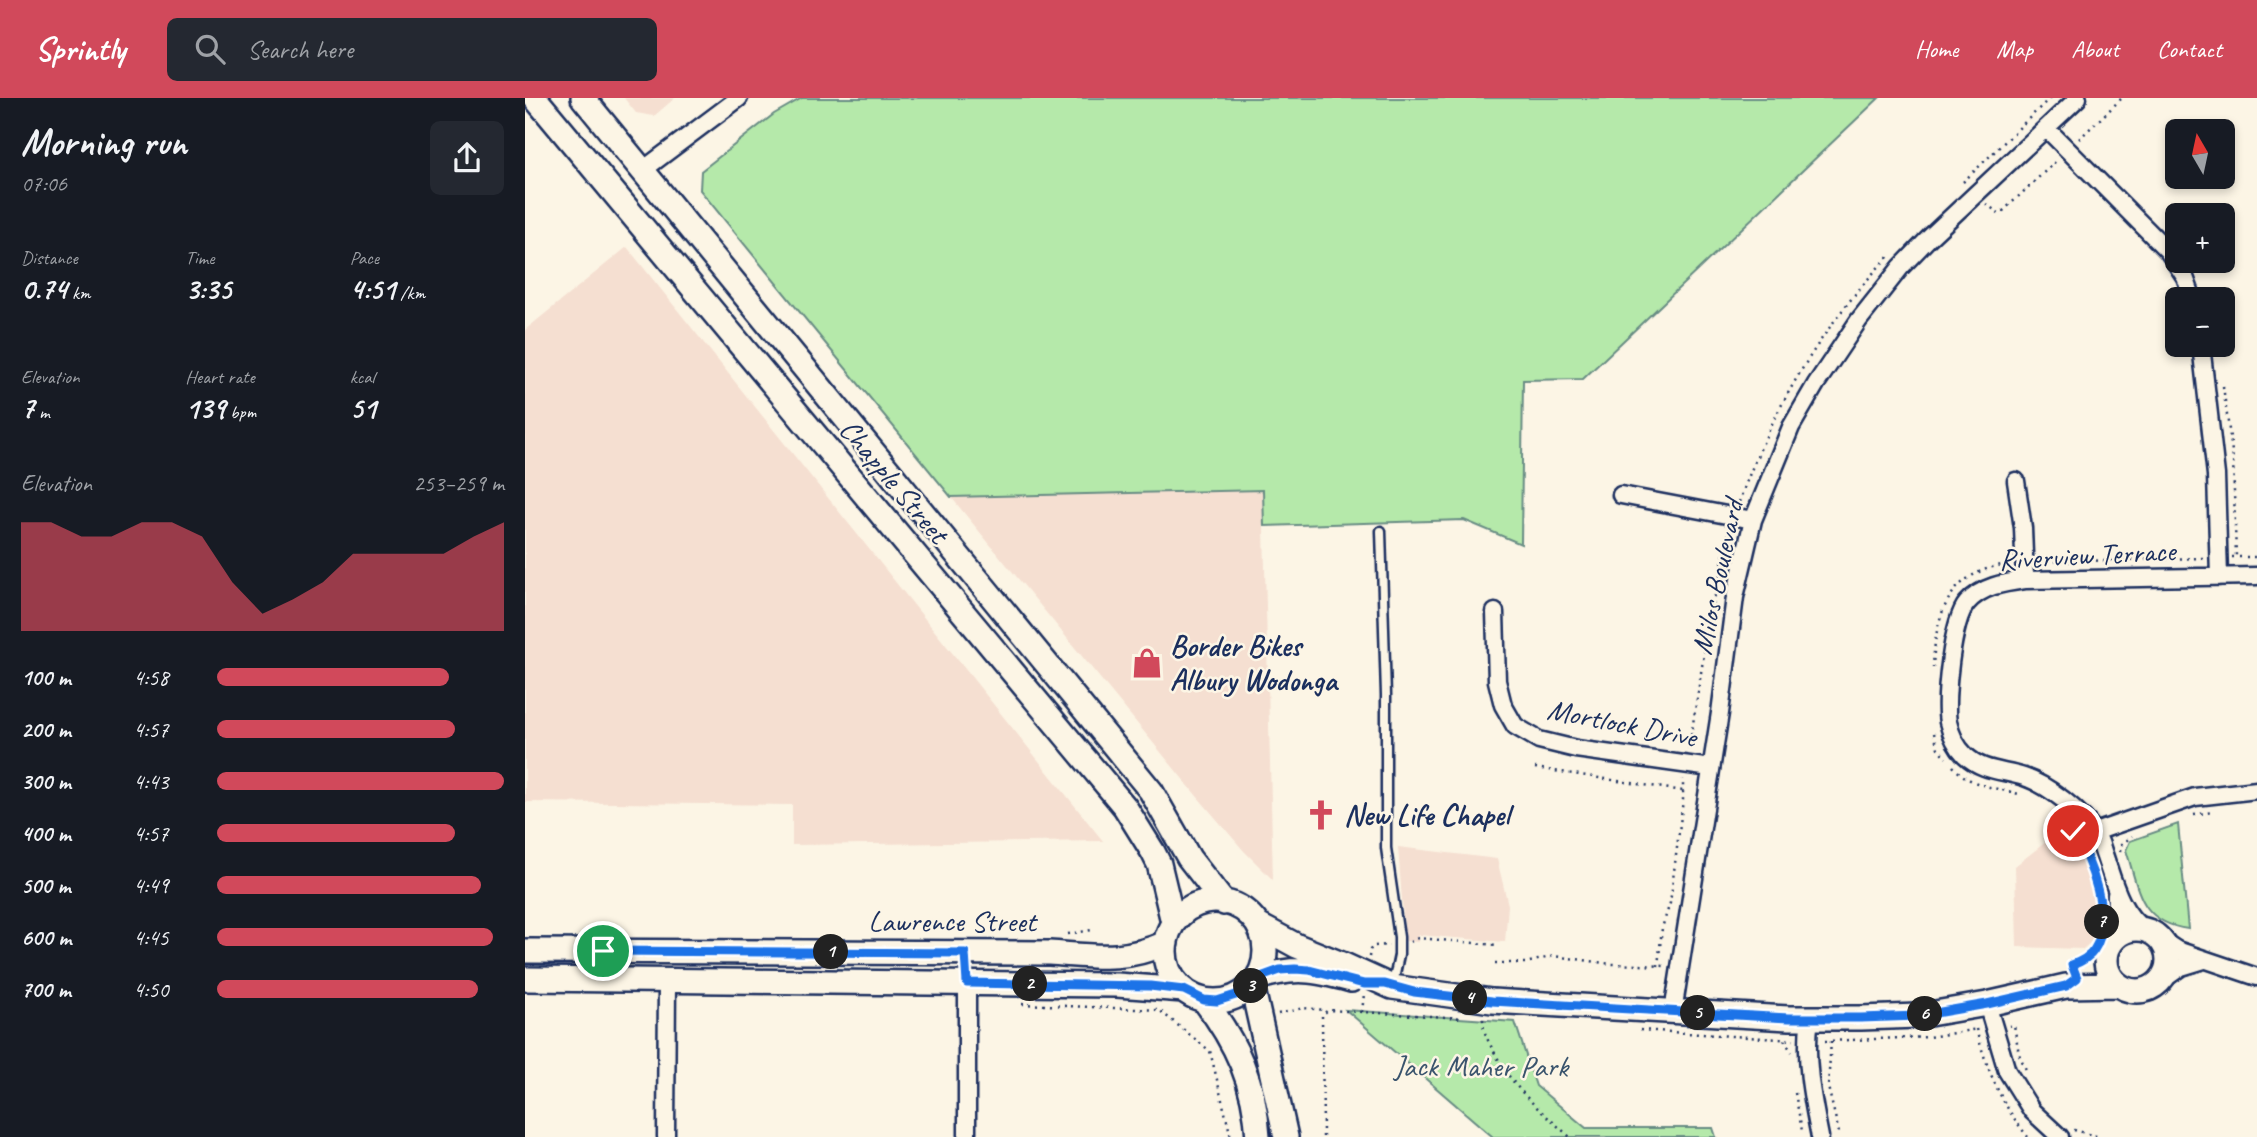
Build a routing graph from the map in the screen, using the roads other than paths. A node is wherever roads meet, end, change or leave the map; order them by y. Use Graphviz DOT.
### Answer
graph roads {
  1 [pos="535,98"];
  2 [pos="583,98"];
  3 [pos="739,98"];
  4 [pos="2078,98"];
  5 [pos="2046,128"];
  6 [pos="643,170"];
  7 [pos="615,196"];
  8 [pos="2189,287"];
  9 [pos="2202,357"];
  10 [pos="2016,481"];
  11 [pos="1621,495"];
  12 [pos="1753,520"];
  13 [pos="1381,531"];
  14 [pos="2257,576"];
  15 [pos="2220,577"];
  16 [pos="2025,580"];
  17 [pos="1495,612"];
  18 [pos="1711,768"];
  19 [pos="2257,790"];
  20 [pos="2095,832"];
  21 [pos="2116,891"];
  22 [pos="1224,902"];
  23 [pos="1258,925"];
  24 [pos="1170,933"];
  25 [pos="2152,935"];
  26 [pos="2108,942"];
  27 [pos="525,951"];
  28 [pos="965,953"];
  29 [pos="2204,960"];
  30 [pos="2257,977"];
  31 [pos="525,979"];
  32 [pos="667,981"];
  33 [pos="1255,981"];
  34 [pos="2071,982"];
  35 [pos="2160,982"];
  36 [pos="967,983"];
  37 [pos="2119,985"];
  38 [pos="1388,986"];
  39 [pos="1194,995"];
  40 [pos="1987,1004"];
  41 [pos="1673,1012"];
  42 [pos="1810,1018"];
  43 [pos="2063,1132"];
  44 [pos="666,1137"];
  45 [pos="967,1137"];
  46 [pos="1258,1137"];
  47 [pos="1286,1137"];
  48 [pos="1820,1137"];
  1 -- 7 [label="street, Chapple Street"];
  2 -- 6 [label="street, Chapple Street"];
  3 -- 6 [label="street"];
  4 -- 5 [label="street, Milos Boulevard"];
  5 -- 8 [label="street"];
  5 -- 12 [label="street, Milos Boulevard"];
  6 -- 7 [label="street"];
  6 -- 22 [label="street, Chapple Street"];
  7 -- 24 [label="street, Chapple Street"];
  9 -- 15 [label="street"];
  10 -- 16 [label="street"];
  11 -- 12 [label="street"];
  12 -- 18 [label="street, Milos Boulevard"];
  13 -- 38 [label="lane"];
  14 -- 15 [label="street, Riverview Terrace"];
  15 -- 16 [label="street, Riverview Terrace"];
  16 -- 20 [label="street, Riverview Terrace"];
  17 -- 18 [label="street, Mortlock Drive"];
  18 -- 41 [label="street, Milos Boulevard"];
  19 -- 20 [label="street"];
  20 -- 21 [label="street, Riverview Terrace"];
  21 -- 25 [label="street, Riverview Terrace"];
  21 -- 26 [label="street, Riverview Terrace"];
  22 -- 23 [label="street"];
  22 -- 24 [label="street"];
  23 -- 33 [label="street"];
  23 -- 38 [label="street"];
  24 -- 28 [label="street, Lawrence Street"];
  24 -- 39 [label="street"];
  25 -- 26 [label="street"];
  25 -- 29 [label="street"];
  25 -- 35 [label="street"];
  26 -- 34 [label="street"];
  26 -- 37 [label="street"];
  27 -- 28 [label="street, Lawrence Street"];
  28 -- 36 [label="street"];
  29 -- 30 [label="street"];
  29 -- 35 [label="street"];
  31 -- 32 [label="street, Lawrence Street"];
  32 -- 36 [label="street, Lawrence Street"];
  32 -- 44 [label="street"];
  33 -- 38 [label="street"];
  33 -- 39 [label="street"];
  33 -- 47 [label="street"];
  34 -- 37 [label="street"];
  34 -- 40 [label="street"];
  35 -- 37 [label="street"];
  36 -- 39 [label="street, Lawrence Street"];
  36 -- 45 [label="street"];
  38 -- 41 [label="street"];
  39 -- 46 [label="street"];
  40 -- 42 [label="street"];
  40 -- 43 [label="street"];
  41 -- 42 [label="street"];
  42 -- 48 [label="street"];
}
